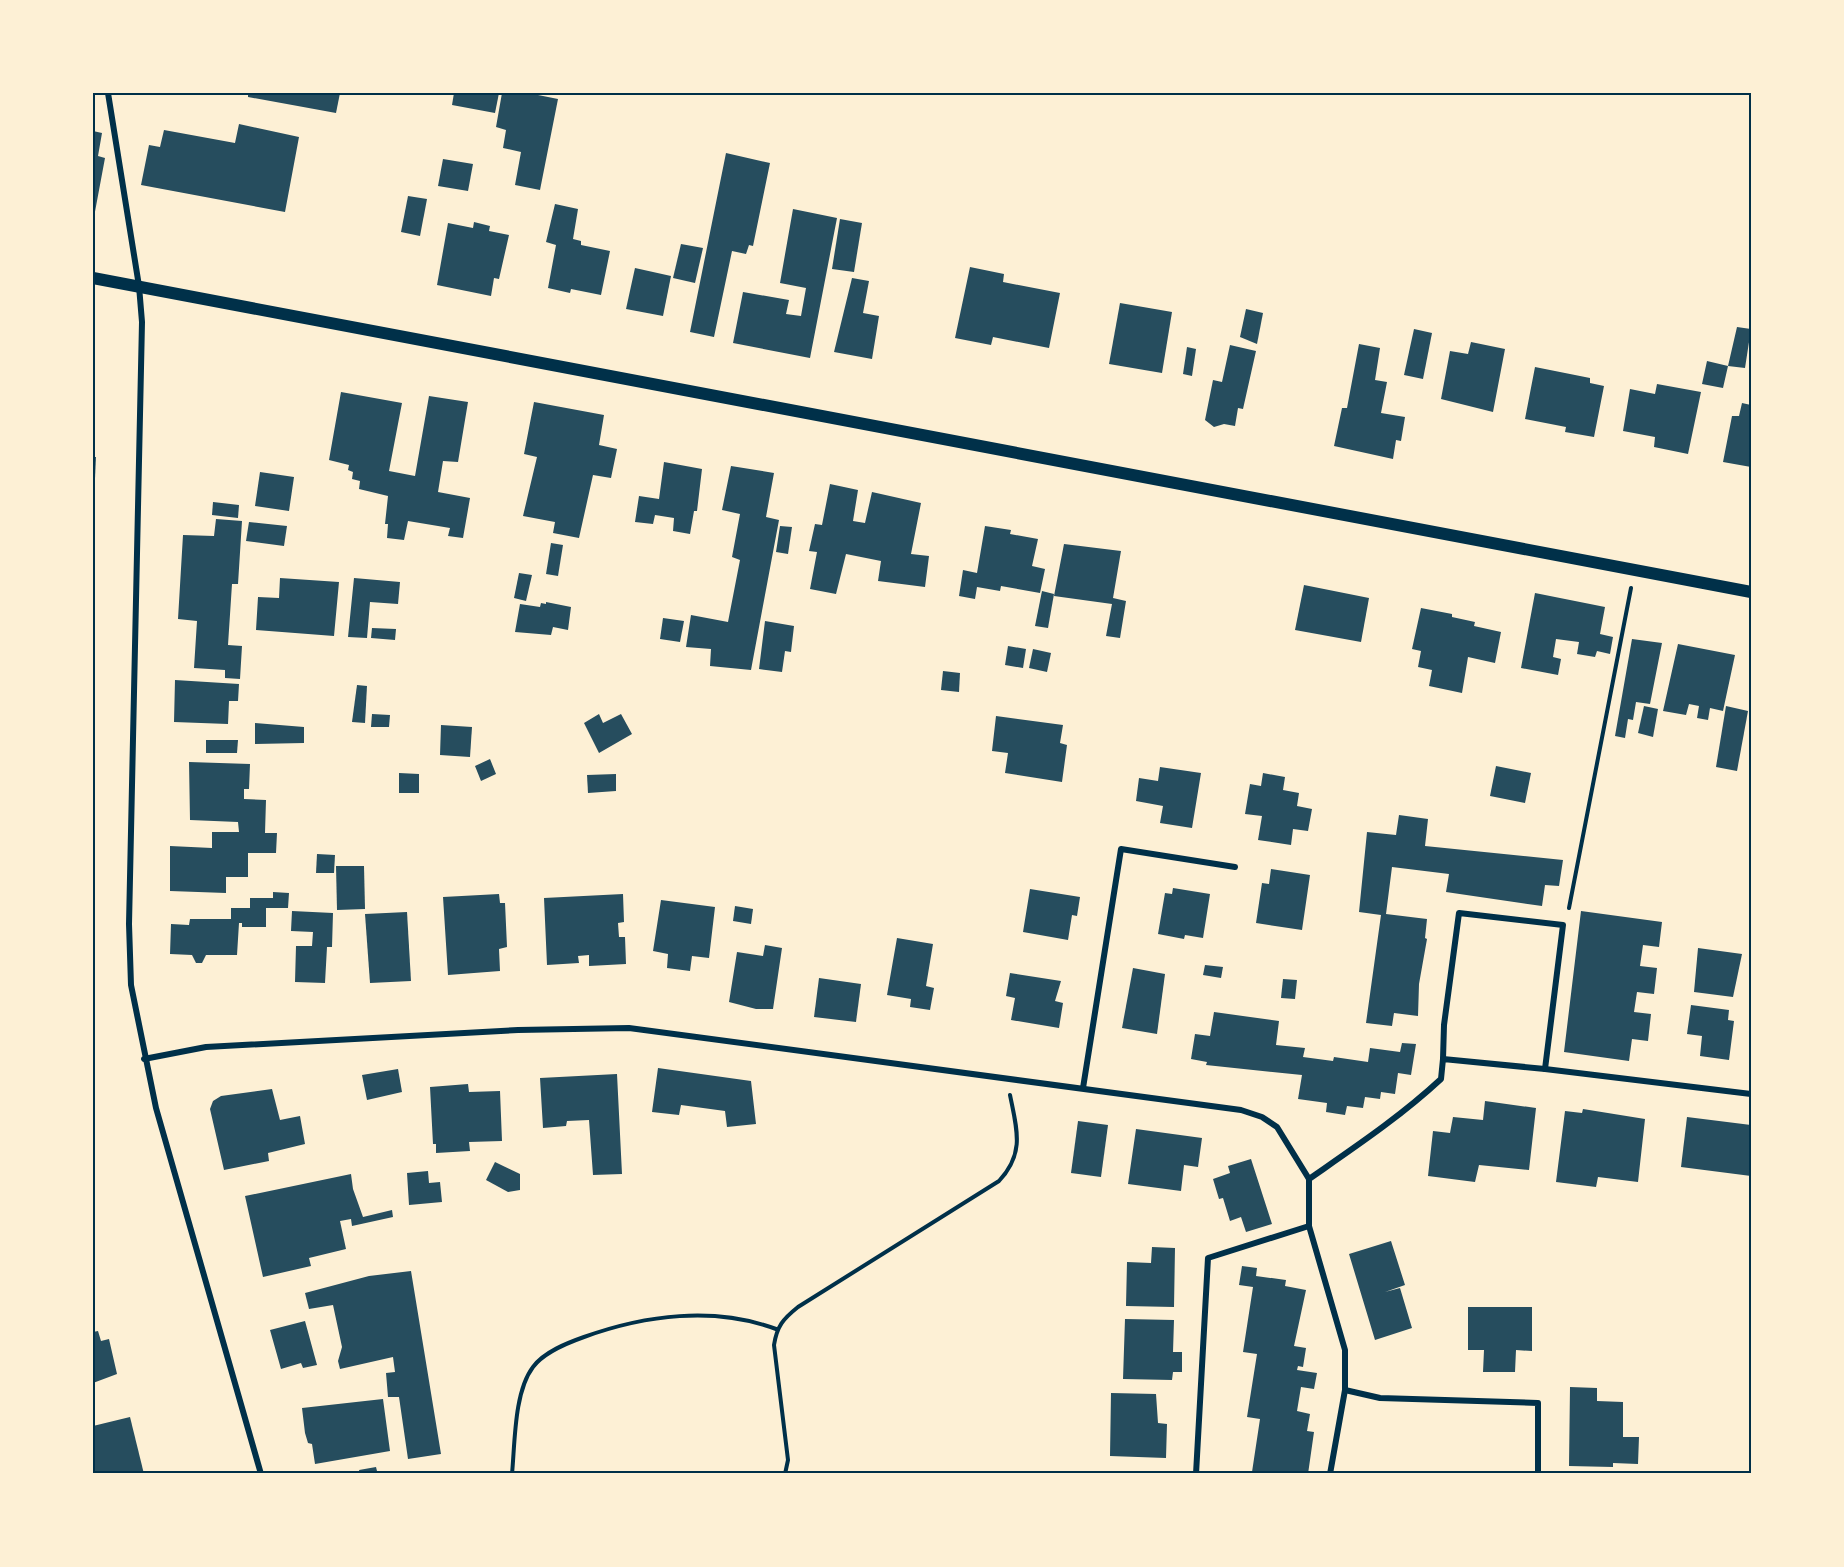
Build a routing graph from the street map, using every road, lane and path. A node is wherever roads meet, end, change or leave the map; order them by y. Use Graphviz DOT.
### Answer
graph roads {
  1 [pos="108,93"];
  2 [pos="93,278"];
  3 [pos="139,286"];
  4 [pos="1635,570"];
  5 [pos="1751,592"];
  6 [pos="1235,867"];
  7 [pos="1563,926"];
  8 [pos="144,1059"];
  9 [pos="1443,1059"];
  10 [pos="1545,1069"];
  11 [pos="1007,1079"];
  12 [pos="1083,1088"];
  13 [pos="1751,1094"];
  14 [pos="1309,1179"];
  15 [pos="1309,1226"];
  16 [pos="776,1329"];
  17 [pos="1345,1390"];
  18 [pos="261,1474"];
  19 [pos="512,1474"];
  20 [pos="785,1474"];
  21 [pos="1196,1474"];
  22 [pos="1330,1474"];
  23 [pos="1538,1474"];
  1 -- 3 [label="street"];
  2 -- 3 [label="main road"];
  3 -- 4 [label="main road"];
  3 -- 8 [label="street"];
  4 -- 5 [label="main road"];
  4 -- 7 [label="path"];
  6 -- 12 [label="street"];
  7 -- 9 [label="street"];
  7 -- 10 [label="street"];
  8 -- 11 [label="street"];
  8 -- 18 [label="street"];
  9 -- 10 [label="street"];
  9 -- 14 [label="street"];
  10 -- 13 [label="street"];
  11 -- 12 [label="street"];
  11 -- 16 [label="path"];
  12 -- 14 [label="street"];
  14 -- 15 [label="street"];
  15 -- 17 [label="street"];
  15 -- 21 [label="street"];
  16 -- 19 [label="path"];
  16 -- 20 [label="path"];
  17 -- 22 [label="street"];
  17 -- 23 [label="street"];
}
